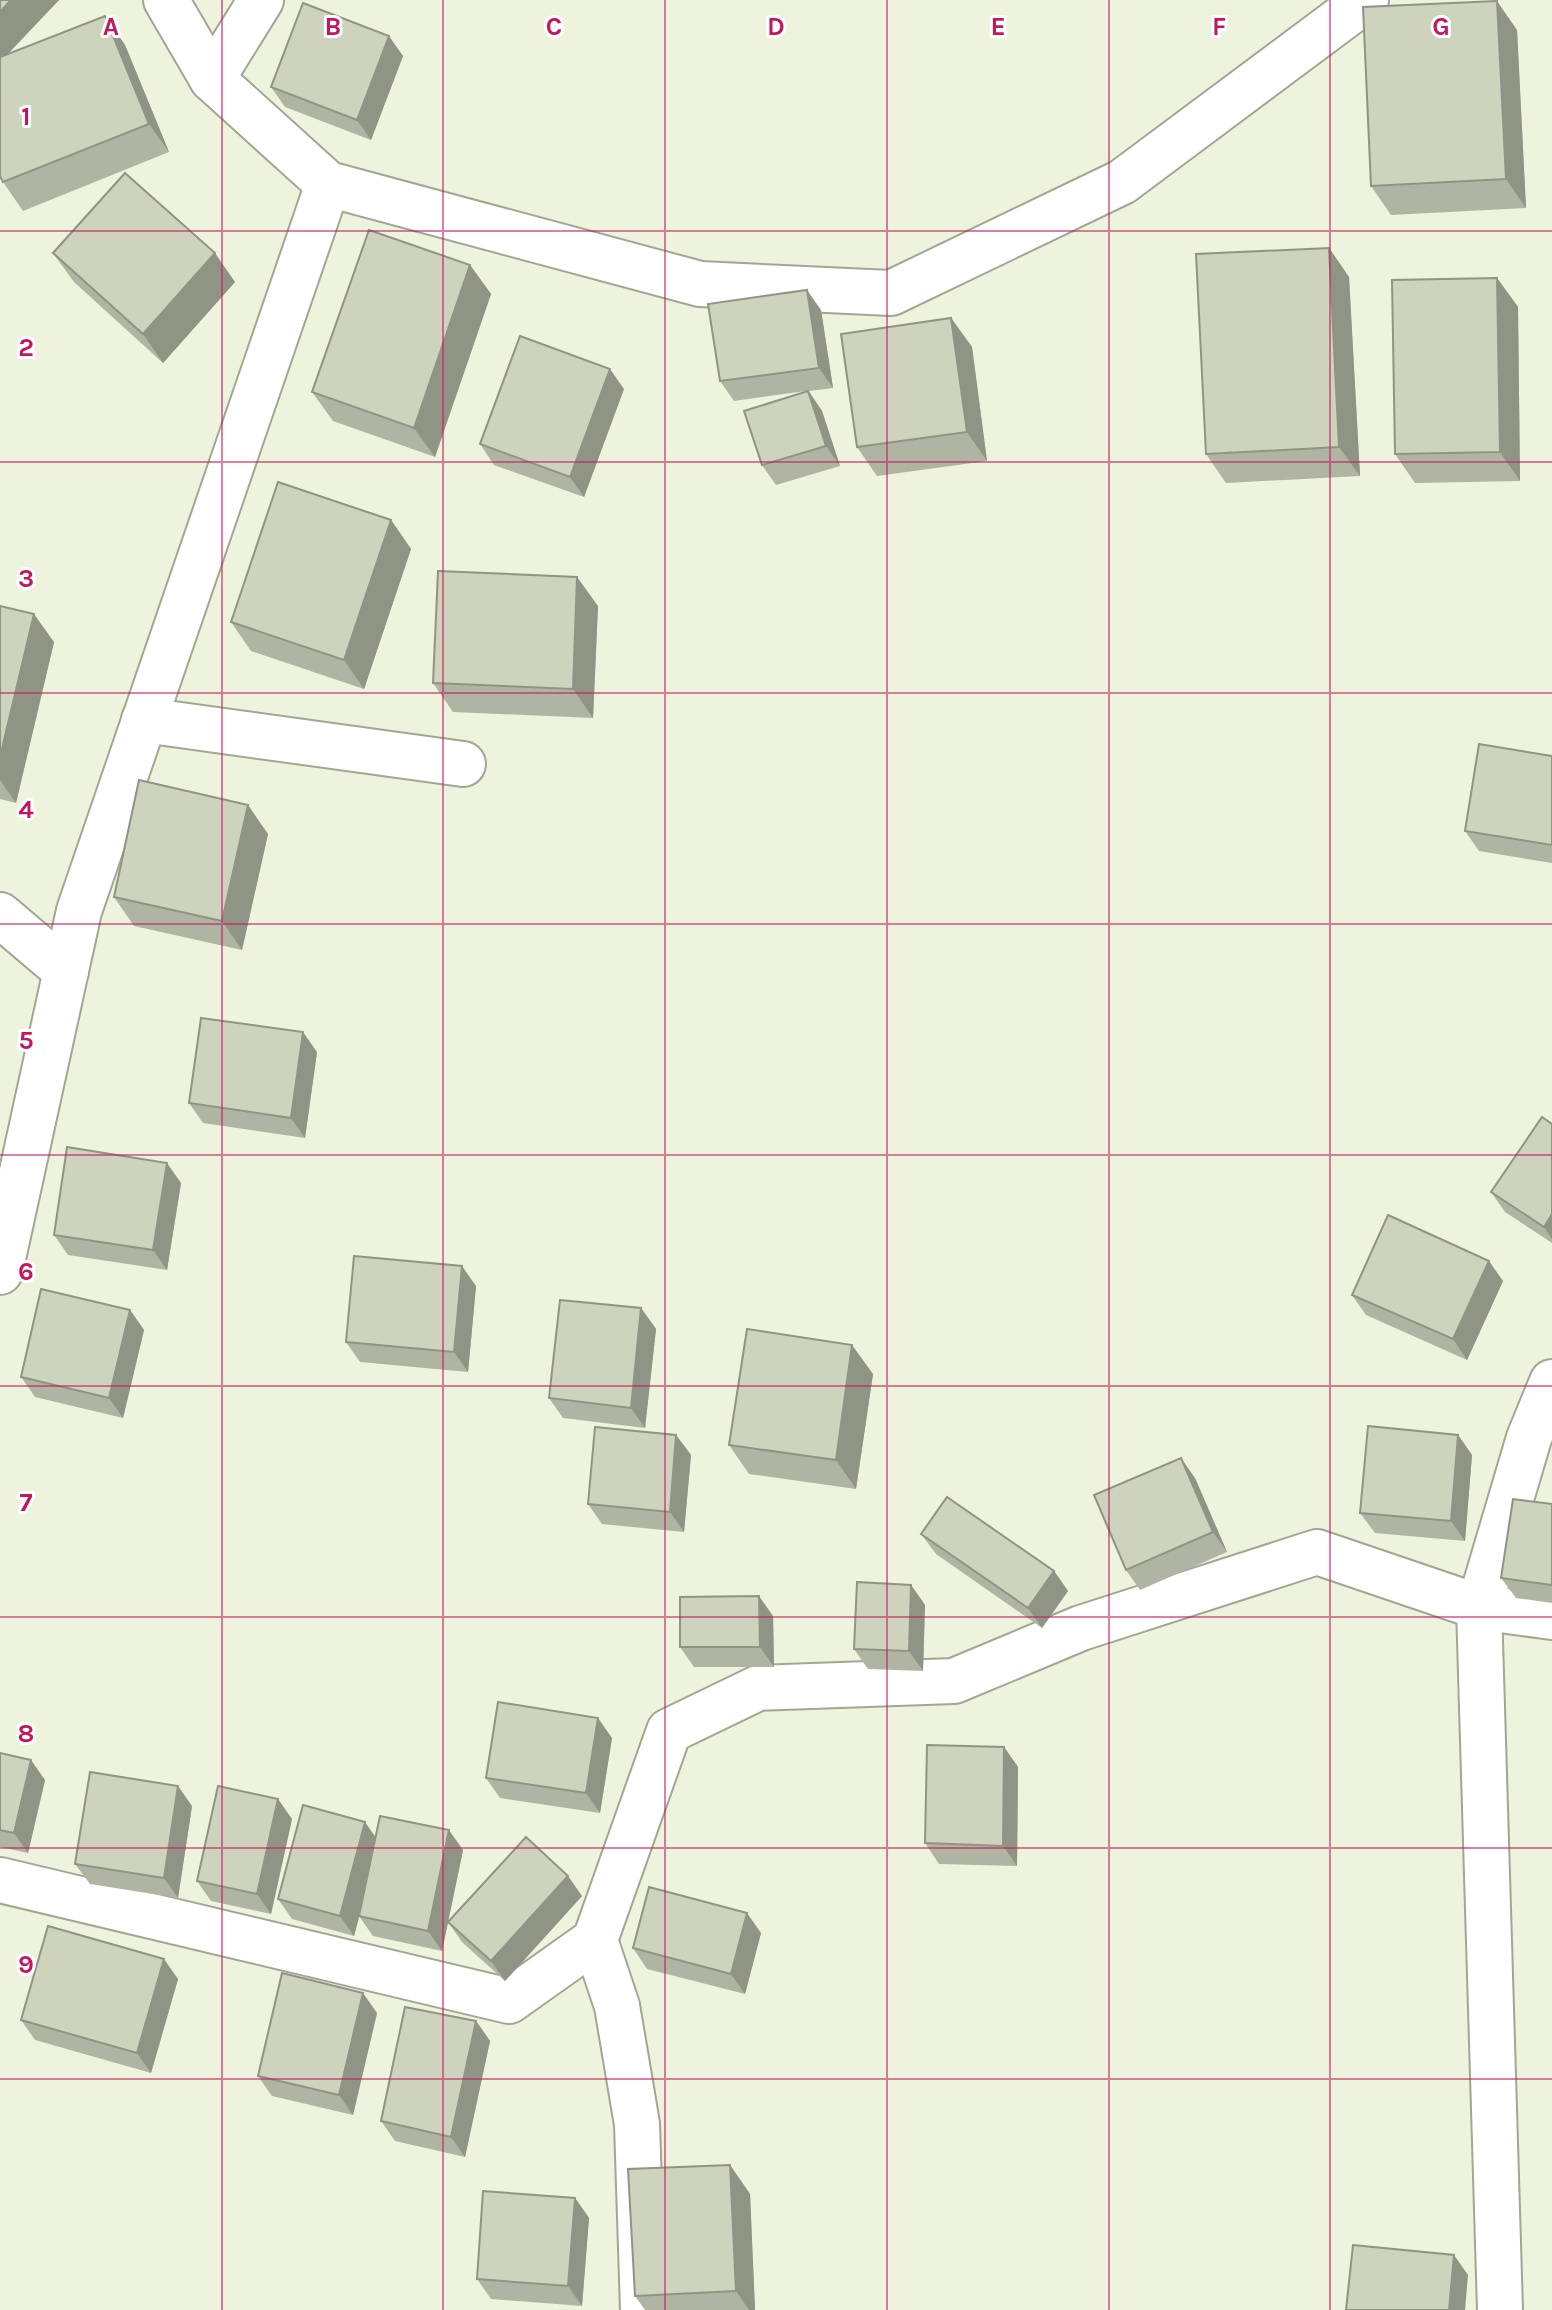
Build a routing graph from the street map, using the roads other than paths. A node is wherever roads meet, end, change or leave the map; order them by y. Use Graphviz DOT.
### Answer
graph roads {
  1 [pos="166,0"];
  2 [pos="261,0"];
  3 [pos="1366,0"];
  4 [pos="212,79"];
  5 [pos="328,184"];
  6 [pos="144,720"];
  7 [pos="463,764"];
  8 [pos="0,915"];
  9 [pos="66,971"];
  10 [pos="0,1272"];
  11 [pos="1552,1382"];
  12 [pos="1479,1607"];
  13 [pos="1552,1617"];
  14 [pos="0,1880"];
  15 [pos="595,1940"];
  16 [pos="643,2310"];
  17 [pos="1500,2310"];
  1 -- 4 [label="street"];
  2 -- 4 [label="street"];
  3 -- 5 [label="street"];
  4 -- 5 [label="street"];
  5 -- 6 [label="street"];
  6 -- 7 [label="street"];
  6 -- 9 [label="street"];
  8 -- 9 [label="street"];
  9 -- 10 [label="street"];
  11 -- 12 [label="street"];
  12 -- 13 [label="street"];
  12 -- 15 [label="street"];
  12 -- 17 [label="street"];
  14 -- 15 [label="street"];
  15 -- 16 [label="street"];
}
